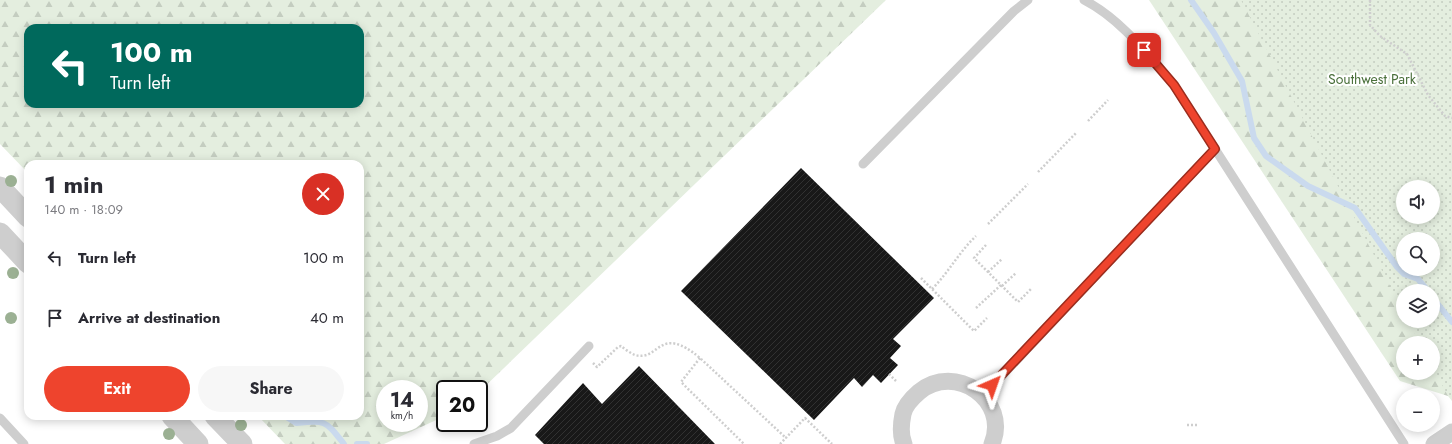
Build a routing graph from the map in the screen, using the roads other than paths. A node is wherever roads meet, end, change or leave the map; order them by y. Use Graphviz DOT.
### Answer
graph roads {
  1 [pos="1028,0"];
  2 [pos="1084,0"];
  3 [pos="1215,149"];
  4 [pos="863,164"];
  5 [pos="0,187"];
  6 [pos="24,213"];
  7 [pos="0,233"];
  8 [pos="24,259"];
  9 [pos="589,346"];
  10 [pos="982,396"];
  11 [pos="0,418"];
  12 [pos="176,420"];
  13 [pos="220,420"];
  14 [pos="1452,432"];
  15 [pos="24,444"];
  16 [pos="198,444"];
  17 [pos="242,444"];
  18 [pos="474,444"];
  19 [pos="904,444"];
  20 [pos="992,444"];
  21 [pos="1404,444"];
  22 [pos="1434,444"];
  1 -- 4 [label="lane"];
  2 -- 3 [label="lane"];
  3 -- 10 [label="lane"];
  3 -- 21 [label="lane"];
  5 -- 6 [label="street"];
  7 -- 8 [label="street"];
  9 -- 18 [label="lane"];
  10 -- 19 [label="street"];
  10 -- 20 [label="street"];
  11 -- 15 [label="lane"];
  12 -- 16 [label="street"];
  13 -- 17 [label="street"];
  14 -- 22 [label="street"];
}
